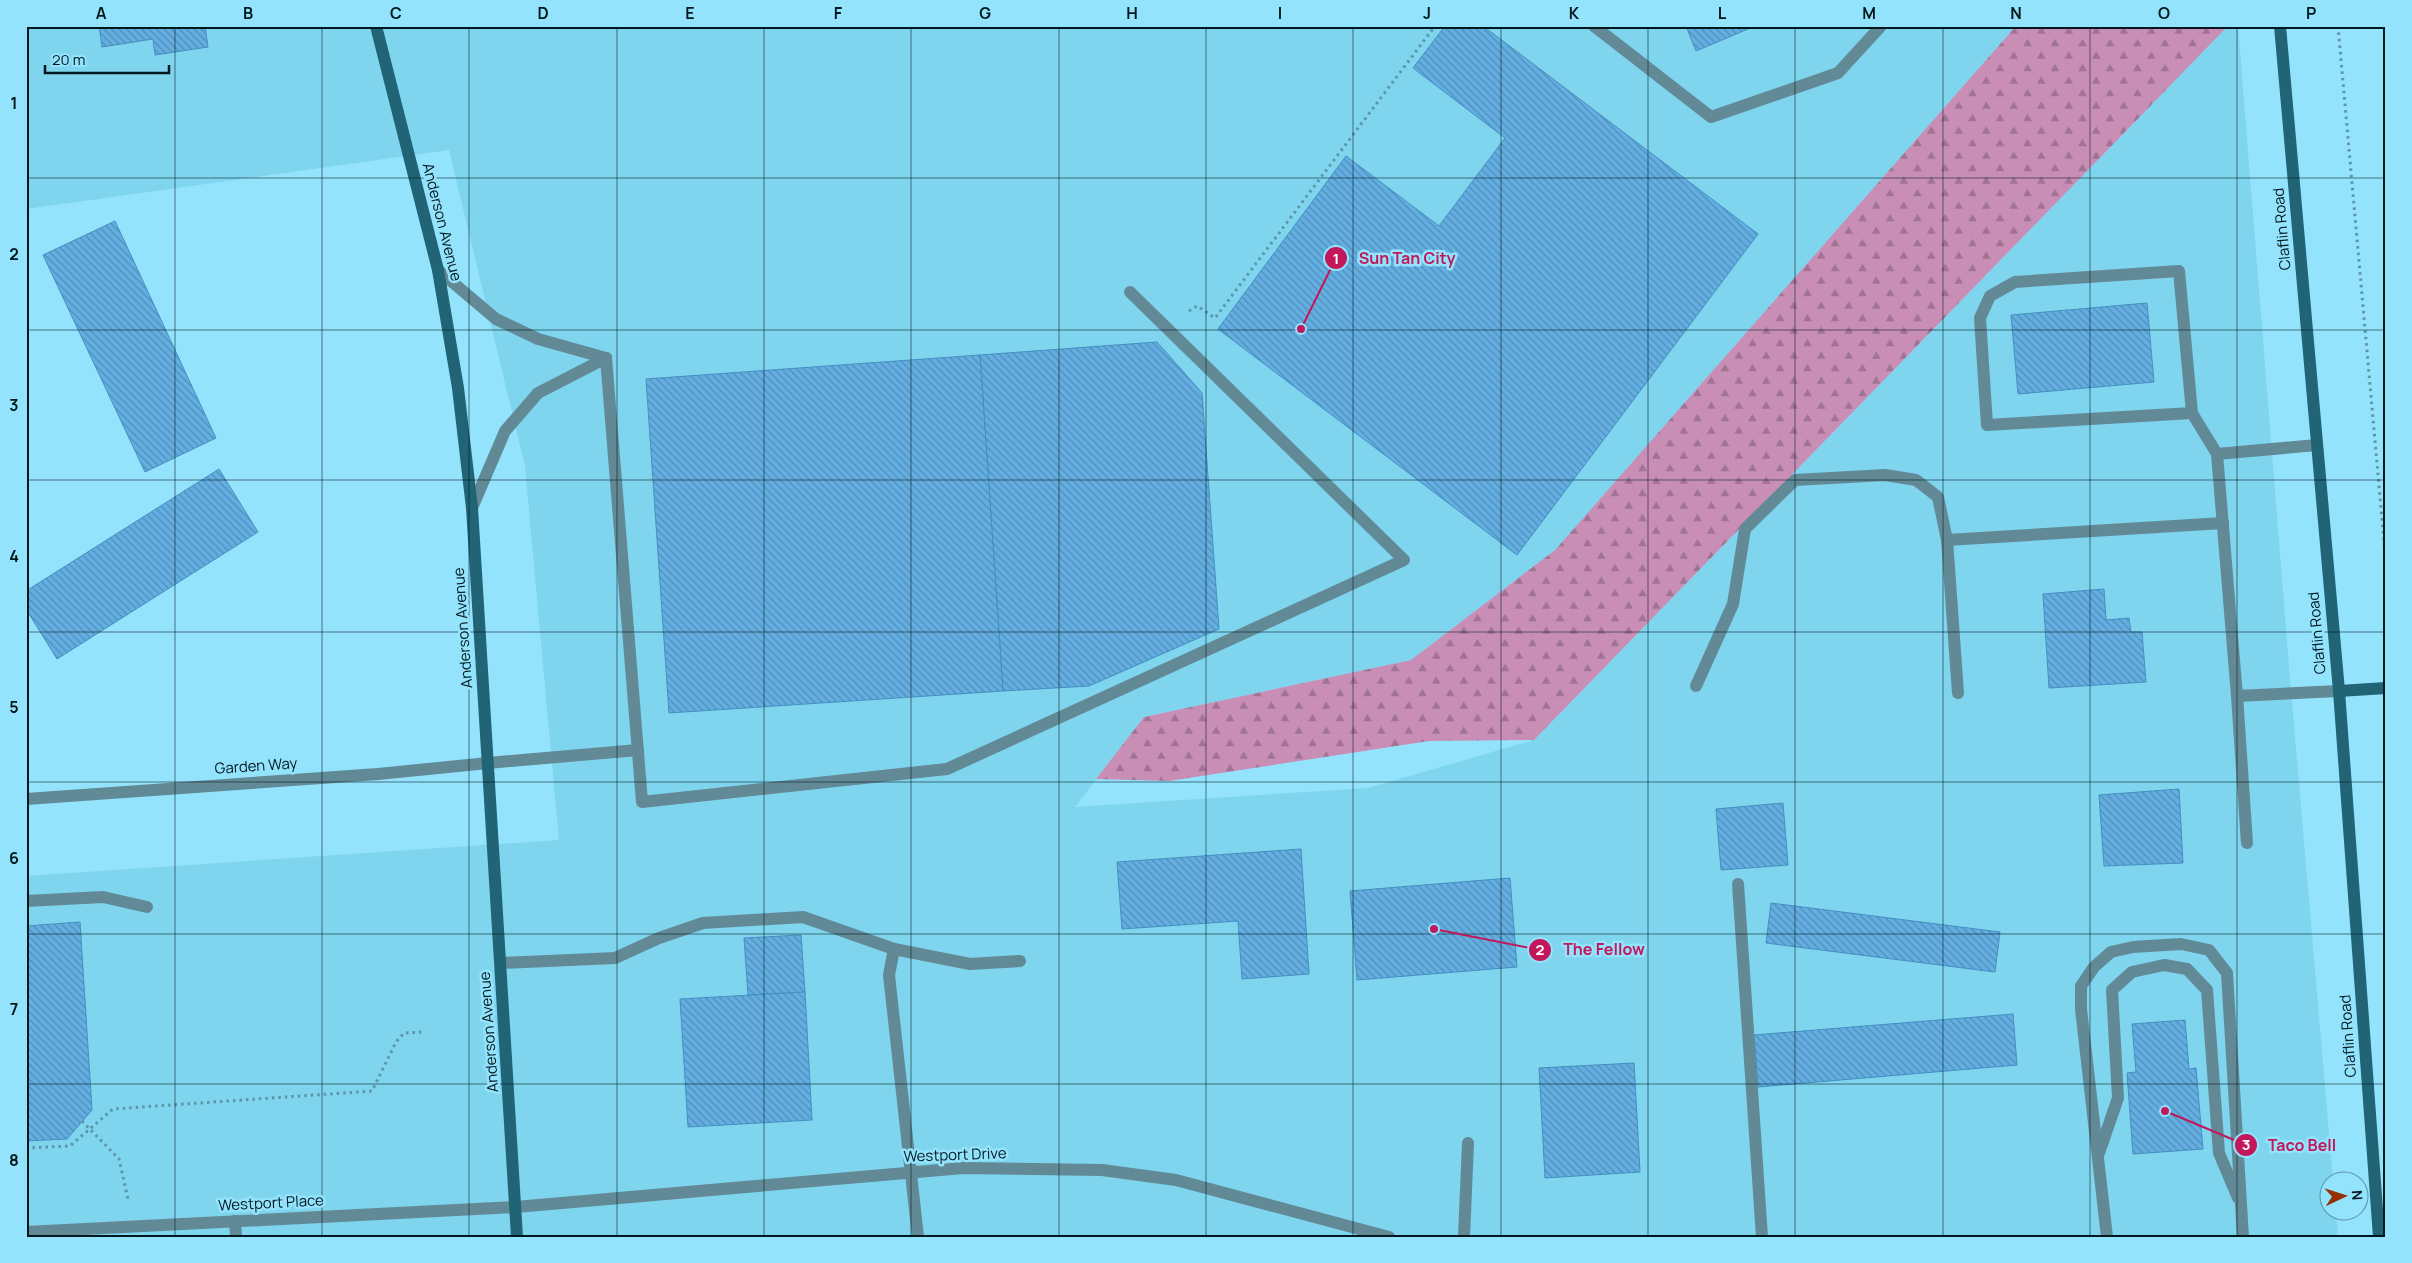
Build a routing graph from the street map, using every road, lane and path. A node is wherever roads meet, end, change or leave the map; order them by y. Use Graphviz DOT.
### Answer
graph roads {
  1 [pos="376,26"];
  2 [pos="1436,26"];
  3 [pos="1594,26"];
  4 [pos="1881,26"];
  5 [pos="2280,26"];
  6 [pos="2338,26"];
  7 [pos="438,270"];
  8 [pos="1130,292"];
  9 [pos="1166,327"];
  10 [pos="606,358"];
  11 [pos="2192,412"];
  12 [pos="2317,446"];
  13 [pos="2217,454"];
  14 [pos="472,508"];
  15 [pos="2223,523"];
  16 [pos="1948,540"];
  17 [pos="2386,564"];
  18 [pos="1696,686"];
  19 [pos="2386,688"];
  20 [pos="2339,691"];
  21 [pos="1958,693"];
  22 [pos="2237,696"];
  23 [pos="638,750"];
  24 [pos="488,763"];
  25 [pos="26,799"];
  26 [pos="2247,843"];
  27 [pos="1738,884"];
  28 [pos="26,901"];
  29 [pos="148,907"];
  30 [pos="894,949"];
  31 [pos="1020,960"];
  32 [pos="501,962"];
  33 [pos="422,1032"];
  34 [pos="82,1121"];
  35 [pos="89,1128"];
  36 [pos="1468,1143"];
  37 [pos="26,1148"];
  38 [pos="2098,1158"];
  39 [pos="909,1172"];
  40 [pos="516,1207"];
  41 [pos="2242,1207"];
  42 [pos="235,1221"];
  43 [pos="133,1226"];
  44 [pos="26,1232"];
  45 [pos="1358,1233"];
  46 [pos="236,1237"];
  47 [pos="517,1237"];
  48 [pos="918,1237"];
  49 [pos="1389,1237"];
  50 [pos="1464,1237"];
  51 [pos="1762,1237"];
  52 [pos="2108,1237"];
  53 [pos="2243,1237"];
  54 [pos="2379,1237"];
  1 -- 7 [label="street, Anderson Avenue"];
  2 -- 9 [label="path"];
  3 -- 4 [label="street"];
  5 -- 12 [label="street, Claflin Road"];
  6 -- 17 [label="path"];
  7 -- 10 [label="street"];
  7 -- 14 [label="street, Anderson Avenue"];
  8 -- 9 [label="street"];
  9 -- 23 [label="street"];
  10 -- 14 [label="street"];
  10 -- 23 [label="street"];
  11 -- 11 [label="street"];
  11 -- 13 [label="street"];
  12 -- 13 [label="street"];
  12 -- 20 [label="street, Claflin Road"];
  13 -- 15 [label="street"];
  14 -- 24 [label="street, Anderson Avenue"];
  15 -- 16 [label="street"];
  15 -- 22 [label="street"];
  16 -- 18 [label="street"];
  16 -- 21 [label="street"];
  19 -- 20 [label="street"];
  20 -- 22 [label="street"];
  20 -- 54 [label="street, Claflin Road"];
  22 -- 26 [label="street"];
  23 -- 24 [label="street, Garden Way"];
  24 -- 25 [label="street, Garden Way"];
  24 -- 32 [label="street, Anderson Avenue"];
  27 -- 51 [label="street"];
  28 -- 29 [label="street"];
  30 -- 31 [label="street"];
  30 -- 32 [label="street"];
  30 -- 39 [label="street"];
  32 -- 40 [label="street, Anderson Avenue"];
  33 -- 35 [label="path"];
  34 -- 35 [label="path"];
  35 -- 37 [label="path"];
  35 -- 43 [label="path"];
  36 -- 50 [label="street"];
  38 -- 41 [label="street"];
  38 -- 41 [label="street"];
  38 -- 52 [label="street"];
  39 -- 40 [label="street, Westport Drive"];
  39 -- 45 [label="street, Westport Drive"];
  39 -- 48 [label="street"];
  40 -- 42 [label="street, Westport Place"];
  40 -- 47 [label="street, Anderson Avenue"];
  41 -- 53 [label="street"];
  42 -- 43 [label="street, Westport Place"];
  42 -- 46 [label="street"];
  43 -- 44 [label="street, Westport Place"];
  45 -- 49 [label="street, Westport Drive"];
}
